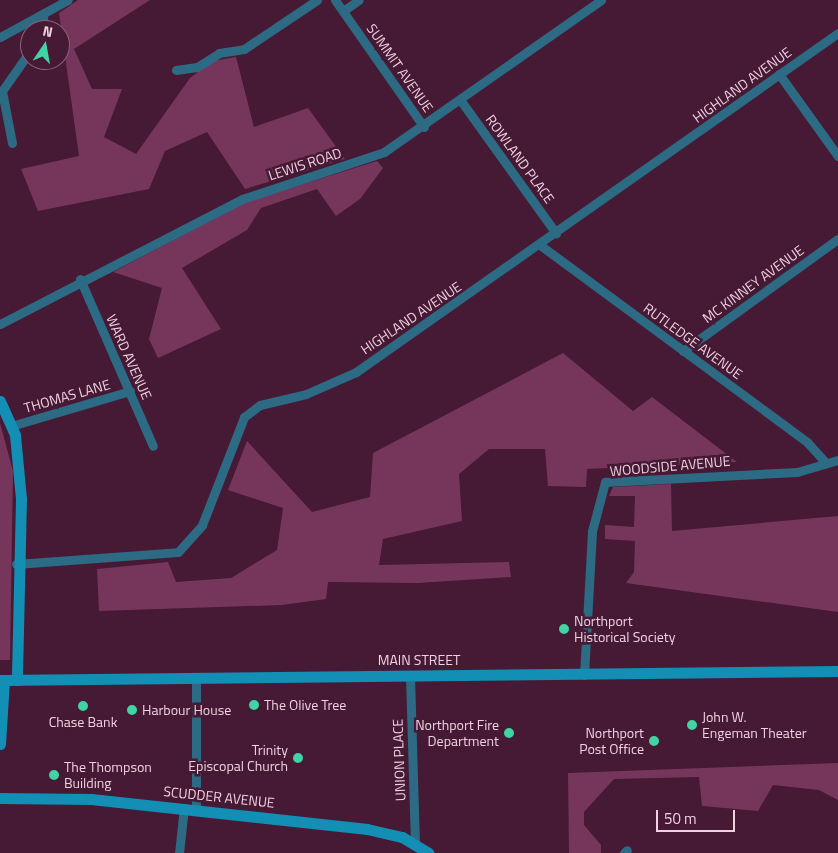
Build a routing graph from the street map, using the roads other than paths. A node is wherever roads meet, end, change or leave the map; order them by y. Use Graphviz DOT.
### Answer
graph roads {
  1 [pos="68,0"];
  2 [pos="317,0"];
  3 [pos="335,0"];
  4 [pos="359,0"];
  5 [pos="601,0"];
  6 [pos="343,11"];
  7 [pos="43,16"];
  8 [pos="43,20"];
  9 [pos="838,33"];
  10 [pos="0,36"];
  11 [pos="20,65"];
  12 [pos="176,70"];
  13 [pos="779,74"];
  14 [pos="461,101"];
  15 [pos="424,127"];
  16 [pos="12,143"];
  17 [pos="838,156"];
  18 [pos="556,233"];
  19 [pos="838,239"];
  20 [pos="540,245"];
  21 [pos="80,279"];
  22 [pos="0,324"];
  23 [pos="683,351"];
  24 [pos="130,391"];
  25 [pos="0,402"];
  26 [pos="11,426"];
  27 [pos="153,446"];
  28 [pos="838,460"];
  29 [pos="826,463"];
  30 [pos="16,564"];
  31 [pos="838,671"];
  32 [pos="584,675"];
  33 [pos="410,676"];
  34 [pos="196,678"];
  35 [pos="2,680"];
  36 [pos="17,680"];
  37 [pos="0,744"];
  38 [pos="0,798"];
  39 [pos="190,809"];
  40 [pos="415,843"];
  41 [pos="182,851"];
  42 [pos="429,853"];
  1 -- 7 [label="street"];
  2 -- 12 [label="street"];
  3 -- 6 [label="street, SUMMIT AVENUE"];
  4 -- 6 [label="street"];
  5 -- 14 [label="street, LEWIS ROAD"];
  6 -- 15 [label="street, SUMMIT AVENUE"];
  7 -- 8 [label="street"];
  7 -- 10 [label="street"];
  9 -- 13 [label="street, HIGHLAND AVENUE"];
  11 -- 16 [label="street"];
  13 -- 17 [label="street"];
  13 -- 18 [label="street, HIGHLAND AVENUE"];
  14 -- 15 [label="street, LEWIS ROAD"];
  14 -- 18 [label="street, ROWLAND PLACE"];
  15 -- 21 [label="street, LEWIS ROAD"];
  18 -- 20 [label="street, HIGHLAND AVENUE"];
  19 -- 23 [label="street, MC KINNEY AVENUE"];
  20 -- 23 [label="street, RUTLEDGE AVENUE"];
  20 -- 30 [label="street, HIGHLAND AVENUE"];
  21 -- 22 [label="street, LEWIS ROAD"];
  21 -- 24 [label="street, WARD AVENUE"];
  23 -- 29 [label="street, RUTLEDGE AVENUE"];
  24 -- 26 [label="street, THOMAS LANE"];
  24 -- 27 [label="street, WARD AVENUE"];
  25 -- 26 [label="main road"];
  26 -- 30 [label="main road"];
  28 -- 29 [label="street, WOODSIDE AVENUE"];
  29 -- 32 [label="street, WOODSIDE AVENUE"];
  30 -- 36 [label="main road"];
  31 -- 32 [label="main road, MAIN STREET"];
  32 -- 33 [label="main road, MAIN STREET"];
  33 -- 34 [label="main road, MAIN STREET"];
  33 -- 40 [label="street, UNION PLACE"];
  34 -- 36 [label="main road, MAIN STREET"];
  34 -- 39 [label="street"];
  35 -- 36 [label="main road, MAIN STREET"];
  35 -- 37 [label="main road"];
  38 -- 39 [label="main road, SCUDDER AVENUE"];
  39 -- 40 [label="main road, SCUDDER AVENUE"];
  39 -- 41 [label="street"];
  40 -- 42 [label="main road, SCUDDER AVENUE"];
}
